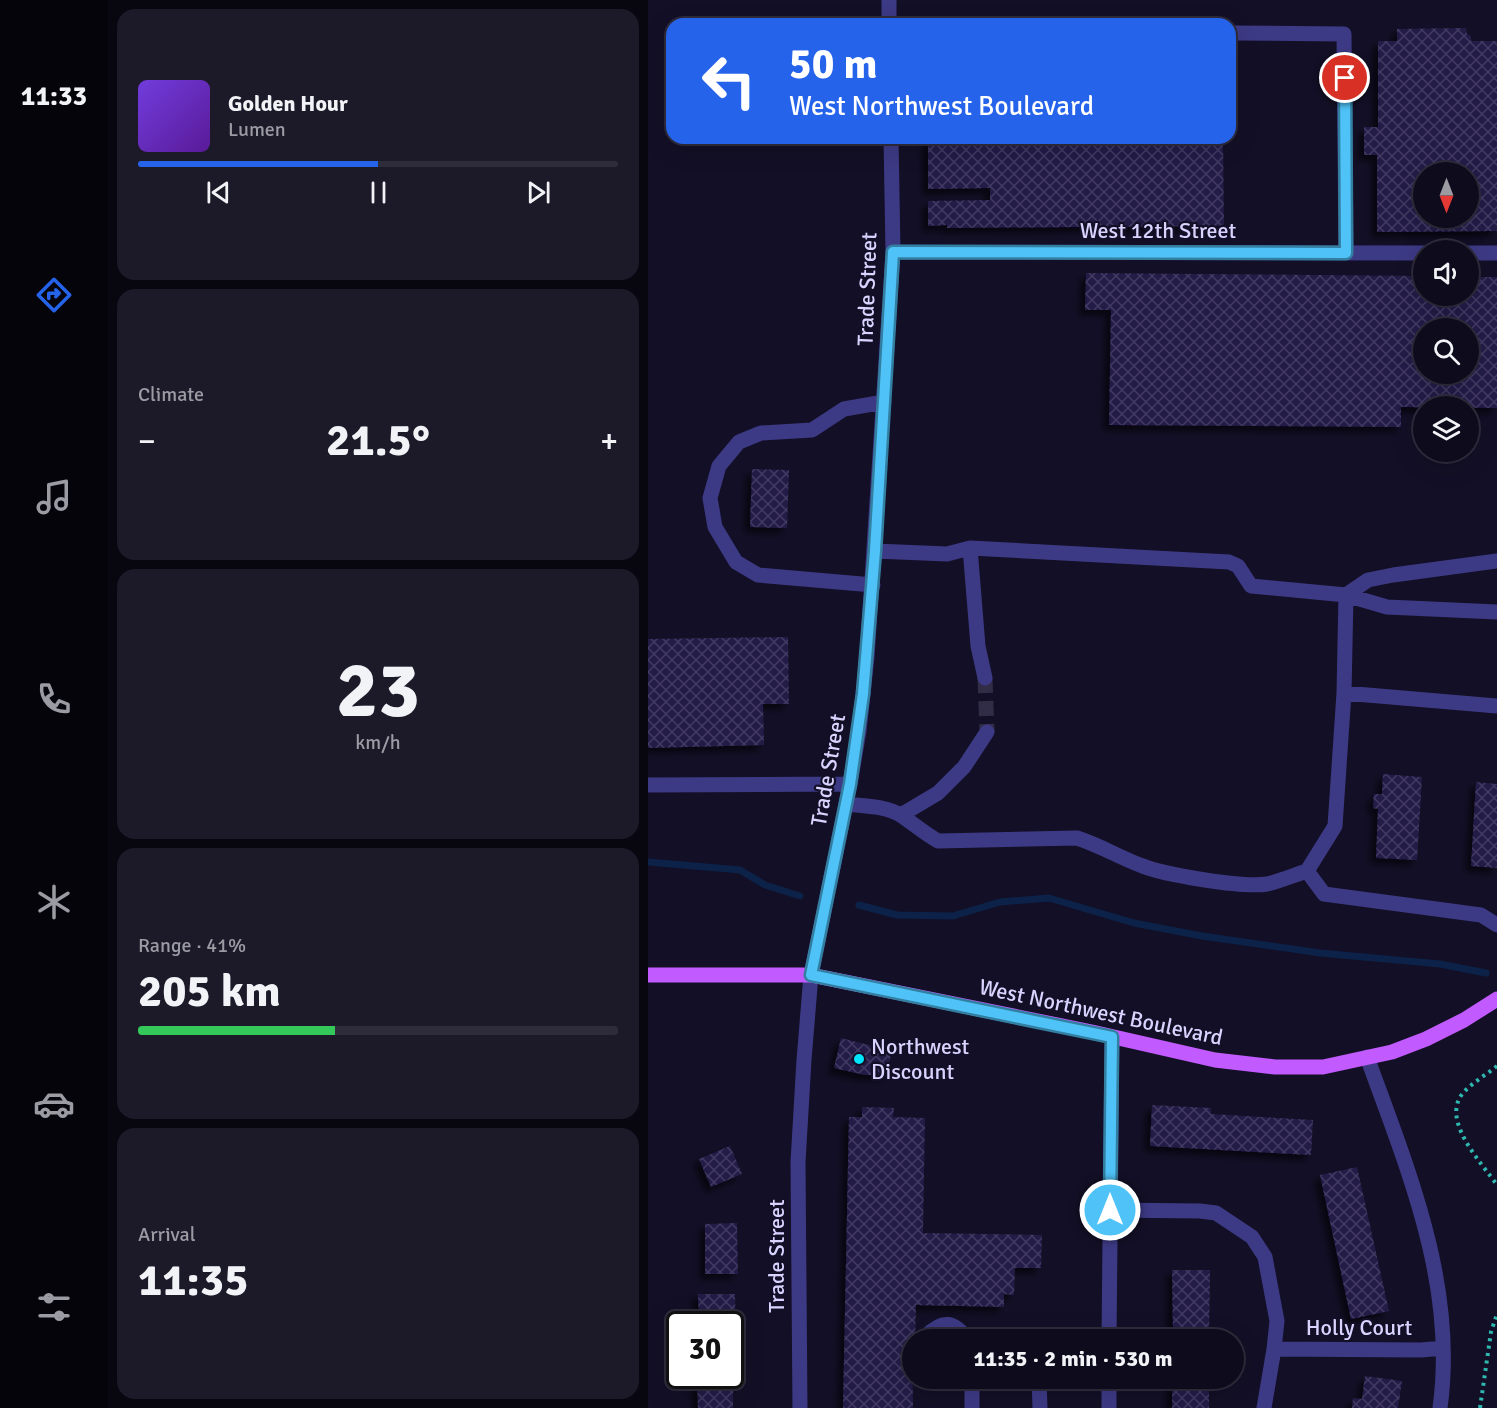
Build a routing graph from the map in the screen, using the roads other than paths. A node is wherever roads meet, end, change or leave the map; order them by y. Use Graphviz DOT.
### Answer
graph roads {
  1 [pos="889,0"];
  2 [pos="889,18"];
  3 [pos="1236,33"];
  4 [pos="891,144"];
  5 [pos="893,252"];
  6 [pos="1346,253"];
  7 [pos="1413,253"];
  8 [pos="1479,253"];
  9 [pos="1497,253"];
  10 [pos="884,402"];
  11 [pos="970,548"];
  12 [pos="875,551"];
  13 [pos="1497,561"];
  14 [pos="873,585"];
  15 [pos="1346,595"];
  16 [pos="1497,612"];
  17 [pos="985,678"];
  18 [pos="1344,693"];
  19 [pos="1497,706"];
  20 [pos="987,732"];
  21 [pos="850,784"];
  22 [pos="648,785"];
  23 [pos="846,804"];
  24 [pos="901,815"];
  25 [pos="1307,871"];
  26 [pos="1497,925"];
  27 [pos="648,975"];
  28 [pos="811,975"];
  29 [pos="1497,999"];
  30 [pos="1112,1037"];
  31 [pos="1367,1058"];
  32 [pos="1110,1210"];
  33 [pos="933,1329"];
  34 [pos="960,1329"];
  35 [pos="1109,1329"];
  36 [pos="1443,1348"];
  37 [pos="1274,1349"];
  38 [pos="972,1389"];
  39 [pos="1039,1389"];
  40 [pos="1109,1389"];
  41 [pos="800,1408"];
  42 [pos="972,1408"];
  43 [pos="1040,1408"];
  44 [pos="1109,1408"];
  45 [pos="1264,1408"];
  46 [pos="1440,1408"];
  1 -- 2 [label="street"];
  3 -- 6 [label="street"];
  4 -- 5 [label="street, Trade Street"];
  5 -- 6 [label="street, West 12th Street"];
  5 -- 10 [label="street, Trade Street"];
  6 -- 7 [label="street, West 12th Street"];
  8 -- 9 [label="street"];
  10 -- 12 [label="street, Trade Street"];
  10 -- 14 [label="street"];
  11 -- 12 [label="street"];
  11 -- 15 [label="street"];
  11 -- 17 [label="street"];
  12 -- 14 [label="street, Trade Street"];
  13 -- 15 [label="street"];
  14 -- 21 [label="street, Trade Street"];
  15 -- 16 [label="street"];
  15 -- 18 [label="street"];
  18 -- 19 [label="street"];
  18 -- 25 [label="street"];
  20 -- 24 [label="street"];
  21 -- 22 [label="street"];
  21 -- 23 [label="street, Trade Street"];
  23 -- 24 [label="street"];
  23 -- 28 [label="street, Trade Street"];
  24 -- 25 [label="street"];
  25 -- 26 [label="street"];
  27 -- 28 [label="main road, West Northwest Boulevard"];
  28 -- 30 [label="main road, West Northwest Boulevard"];
  28 -- 41 [label="street, Trade Street"];
  29 -- 31 [label="main road, West Northwest Boulevard"];
  30 -- 31 [label="main road, West Northwest Boulevard"];
  30 -- 32 [label="street"];
  31 -- 36 [label="street"];
  32 -- 35 [label="street"];
  32 -- 37 [label="street, Holly Court"];
  33 -- 34 [label="street"];
  36 -- 37 [label="street, Holly Court"];
  36 -- 46 [label="street"];
  37 -- 45 [label="street, Holly Court"];
  38 -- 42 [label="street"];
  39 -- 43 [label="street"];
  40 -- 44 [label="street"];
}
